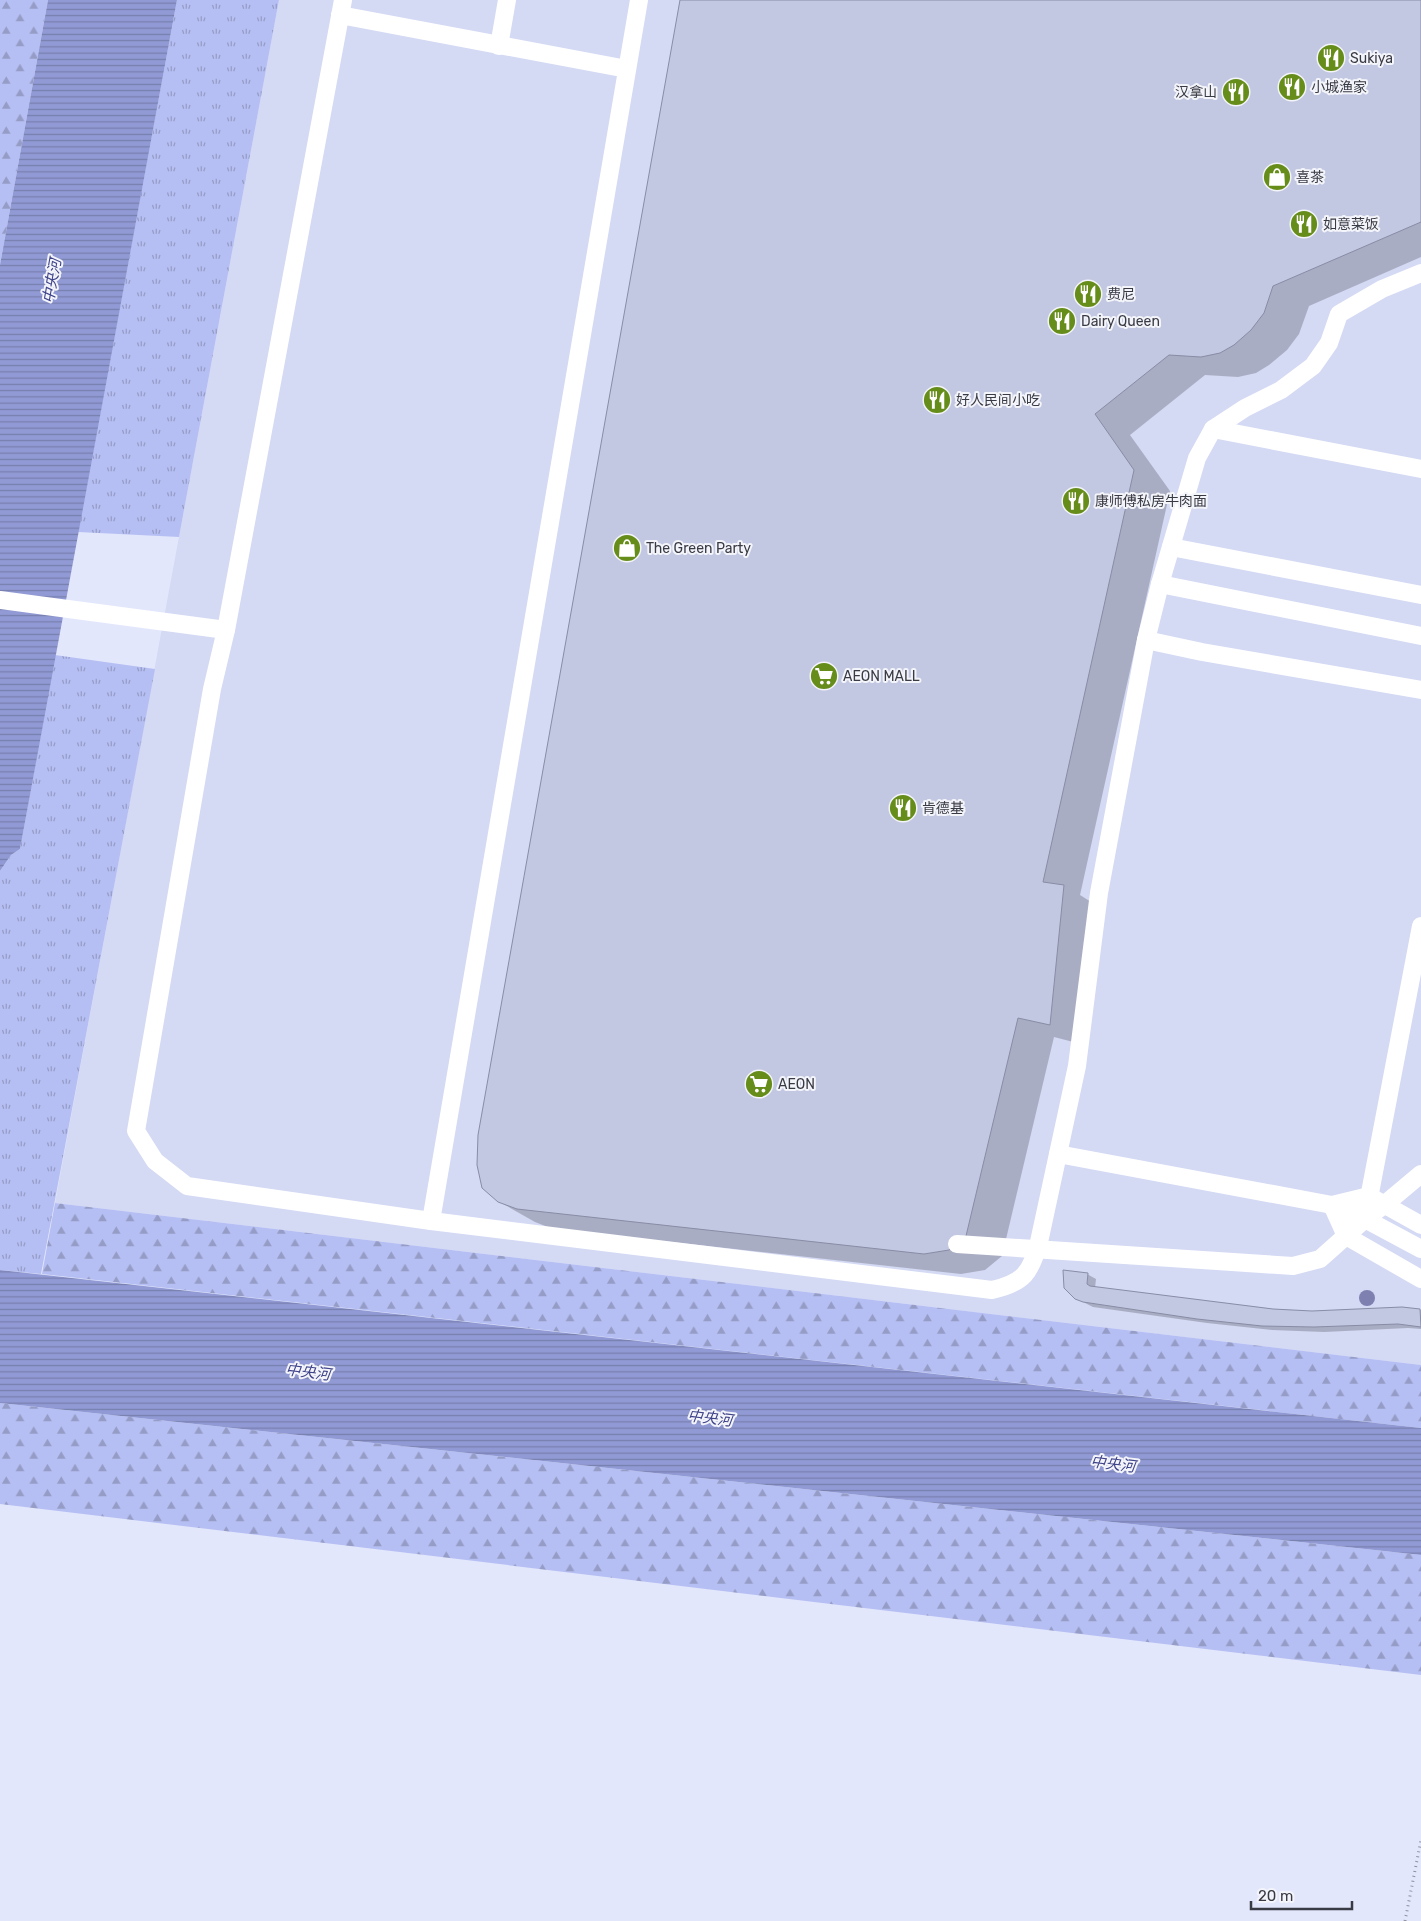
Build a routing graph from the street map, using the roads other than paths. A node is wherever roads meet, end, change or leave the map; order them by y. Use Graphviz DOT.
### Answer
graph roads {
  1 [pos="507,0"];
  2 [pos="639,0"];
  3 [pos="342,8"];
  4 [pos="499,46"];
  5 [pos="627,69"];
  6 [pos="1421,273"];
  7 [pos="1213,429"];
  8 [pos="1421,468"];
  9 [pos="1171,546"];
  10 [pos="1160,584"];
  11 [pos="1421,596"];
  12 [pos="0,600"];
  13 [pos="226,630"];
  14 [pos="1421,636"];
  15 [pos="1146,640"];
  16 [pos="1421,690"];
  17 [pos="1421,926"];
  18 [pos="1058,1154"];
  19 [pos="1421,1174"];
  20 [pos="1369,1196"];
  21 [pos="1332,1205"];
  22 [pos="1384,1205"];
  23 [pos="1365,1219"];
  24 [pos="431,1221"];
  25 [pos="1421,1225"];
  26 [pos="1346,1236"];
  27 [pos="957,1244"];
  28 [pos="1421,1249"];
  29 [pos="1421,1280"];
  1 -- 4 [label="lane"];
  2 -- 5 [label="lane"];
  3 -- 4 [label="lane"];
  3 -- 13 [label="lane"];
  4 -- 5 [label="lane"];
  5 -- 24 [label="lane"];
  6 -- 7 [label="lane"];
  7 -- 8 [label="lane"];
  7 -- 9 [label="lane"];
  9 -- 10 [label="lane"];
  9 -- 11 [label="lane"];
  10 -- 14 [label="lane"];
  10 -- 15 [label="lane"];
  12 -- 13 [label="lane"];
  13 -- 24 [label="lane"];
  15 -- 16 [label="lane"];
  15 -- 18 [label="lane"];
  17 -- 20 [label="lane"];
  18 -- 21 [label="lane"];
  18 -- 24 [label="lane"];
  19 -- 22 [label="lane"];
  20 -- 21 [label="lane"];
  20 -- 22 [label="lane"];
  20 -- 23 [label="lane"];
  21 -- 23 [label="lane"];
  21 -- 26 [label="lane"];
  22 -- 23 [label="lane"];
  22 -- 25 [label="lane"];
  23 -- 26 [label="lane"];
  23 -- 28 [label="lane"];
  26 -- 27 [label="lane"];
  26 -- 29 [label="lane"];
}
